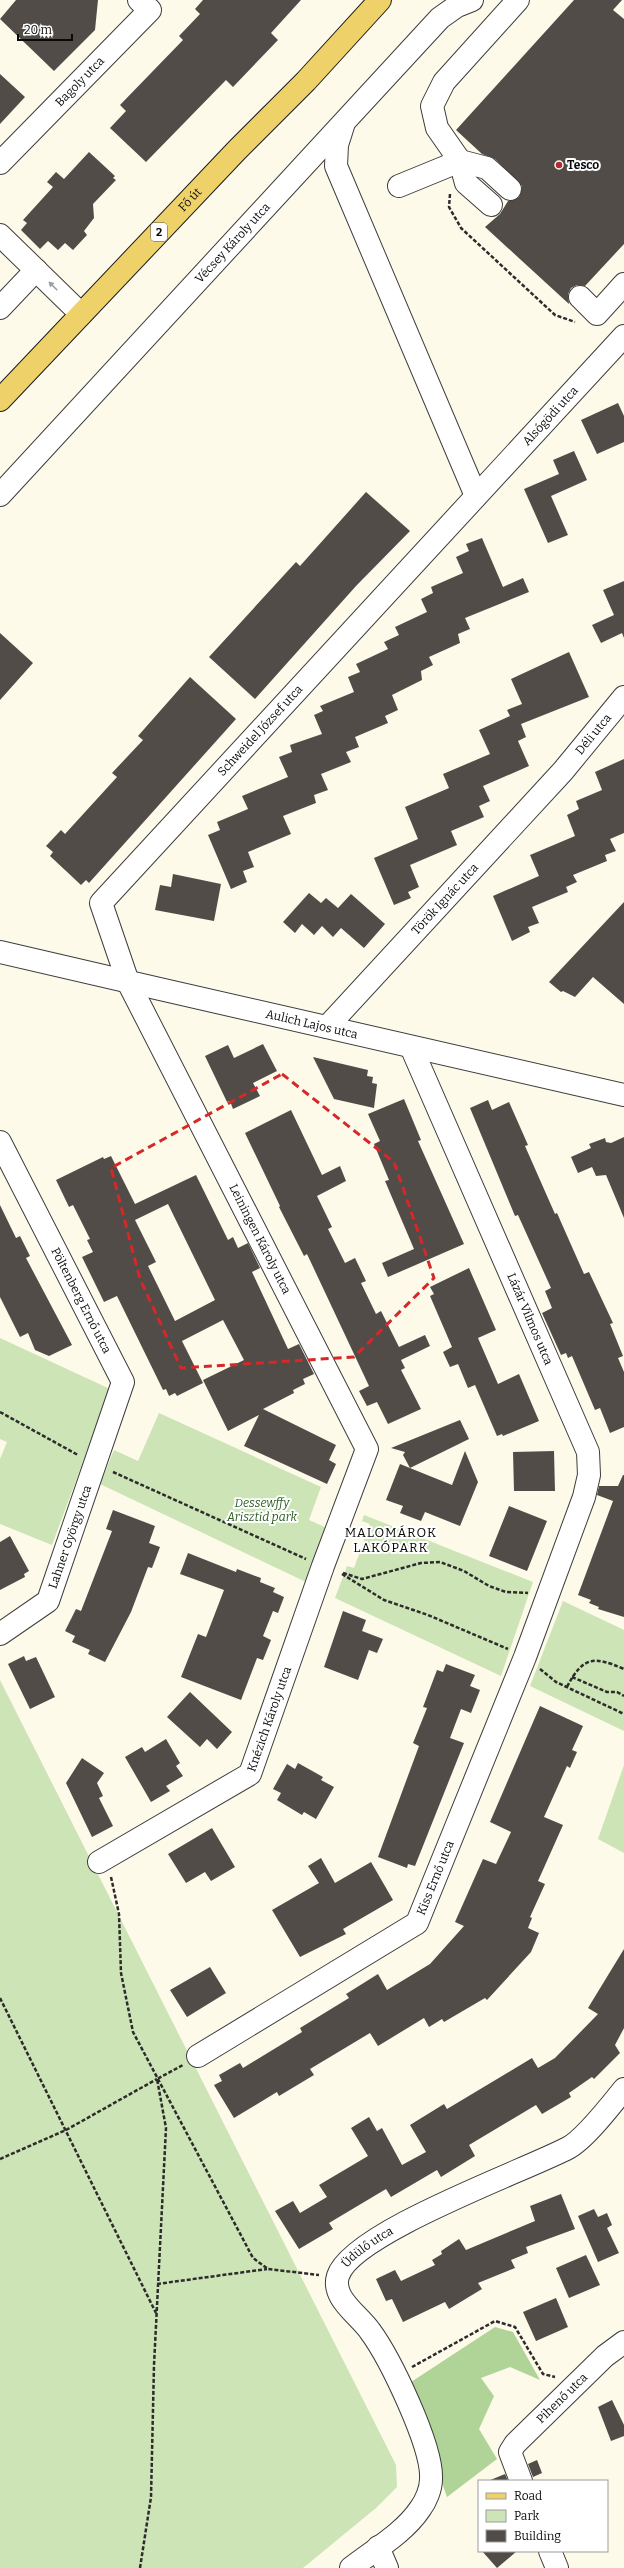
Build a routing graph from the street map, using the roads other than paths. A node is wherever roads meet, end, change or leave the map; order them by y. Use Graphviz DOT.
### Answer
graph roads {
  1 [pos="140,0"];
  2 [pos="380,0"];
  3 [pos="472,0"];
  4 [pos="518,0"];
  5 [pos="343,125"];
  6 [pos="460,161"];
  7 [pos="0,163"];
  8 [pos="399,186"];
  9 [pos="510,189"];
  10 [pos="491,205"];
  11 [pos="0,235"];
  12 [pos="36,270"];
  13 [pos="624,284"];
  14 [pos="580,297"];
  15 [pos="1,304"];
  16 [pos="81,314"];
  17 [pos="624,336"];
  18 [pos="0,400"];
  19 [pos="0,495"];
  20 [pos="476,496"];
  21 [pos="624,697"];
  22 [pos="563,771"];
  23 [pos="0,952"];
  24 [pos="128,982"];
  25 [pos="327,1027"];
  26 [pos="412,1048"];
  27 [pos="624,1095"];
  28 [pos="0,1142"];
  29 [pos="95,1464"];
  30 [pos="348,1498"];
  31 [pos="548,1594"];
  32 [pos="0,1634"];
  33 [pos="103,1860"];
  34 [pos="198,2056"];
  35 [pos="624,2090"];
  36 [pos="624,2342"];
  37 [pos="521,2480"];
  38 [pos="378,2547"];
  39 [pos="550,2552"];
  40 [pos="351,2568"];
  41 [pos="387,2568"];
  42 [pos="557,2568"];
  1 -- 7 [label="street, Bagoly utca"];
  2 -- 16 [label="main road, Fő út / 2"];
  3 -- 5 [label="street, Vécsey Károly utca"];
  4 -- 6 [label="street"];
  5 -- 19 [label="street, Vécsey Károly utca"];
  5 -- 20 [label="street"];
  6 -- 8 [label="street"];
  6 -- 9 [label="street"];
  6 -- 10 [label="street"];
  11 -- 12 [label="street"];
  12 -- 15 [label="street"];
  16 -- 12 [label="street, one-way"];
  13 -- 14 [label="street"];
  16 -- 18 [label="main road, Fő út / 2"];
  17 -- 20 [label="street, Alsógödi utca"];
  20 -- 24 [label="street, Schweidel József utca"];
  21 -- 22 [label="street, Déli utca"];
  22 -- 25 [label="street, Török Ignác utca"];
  23 -- 24 [label="street, Aulich Lajos utca"];
  24 -- 25 [label="street, Aulich Lajos utca"];
  24 -- 30 [label="street, Leiningen Károly utca"];
  25 -- 26 [label="street, Aulich Lajos utca"];
  26 -- 27 [label="street, Aulich Lajos utca"];
  26 -- 31 [label="street, Lázár Vilmos utca"];
  28 -- 29 [label="street, Pöltenberg Ernő utca"];
  29 -- 32 [label="street, Lahner György utca"];
  30 -- 33 [label="street, Knézich Károly utca"];
  31 -- 34 [label="street, Kiss Ernő utca"];
  35 -- 38 [label="street, Üdülő utca"];
  36 -- 37 [label="street, Pihenő utca"];
  38 -- 40 [label="street, Üdülő utca"];
  38 -- 41 [label="street"];
  39 -- 42 [label="street"];
}
